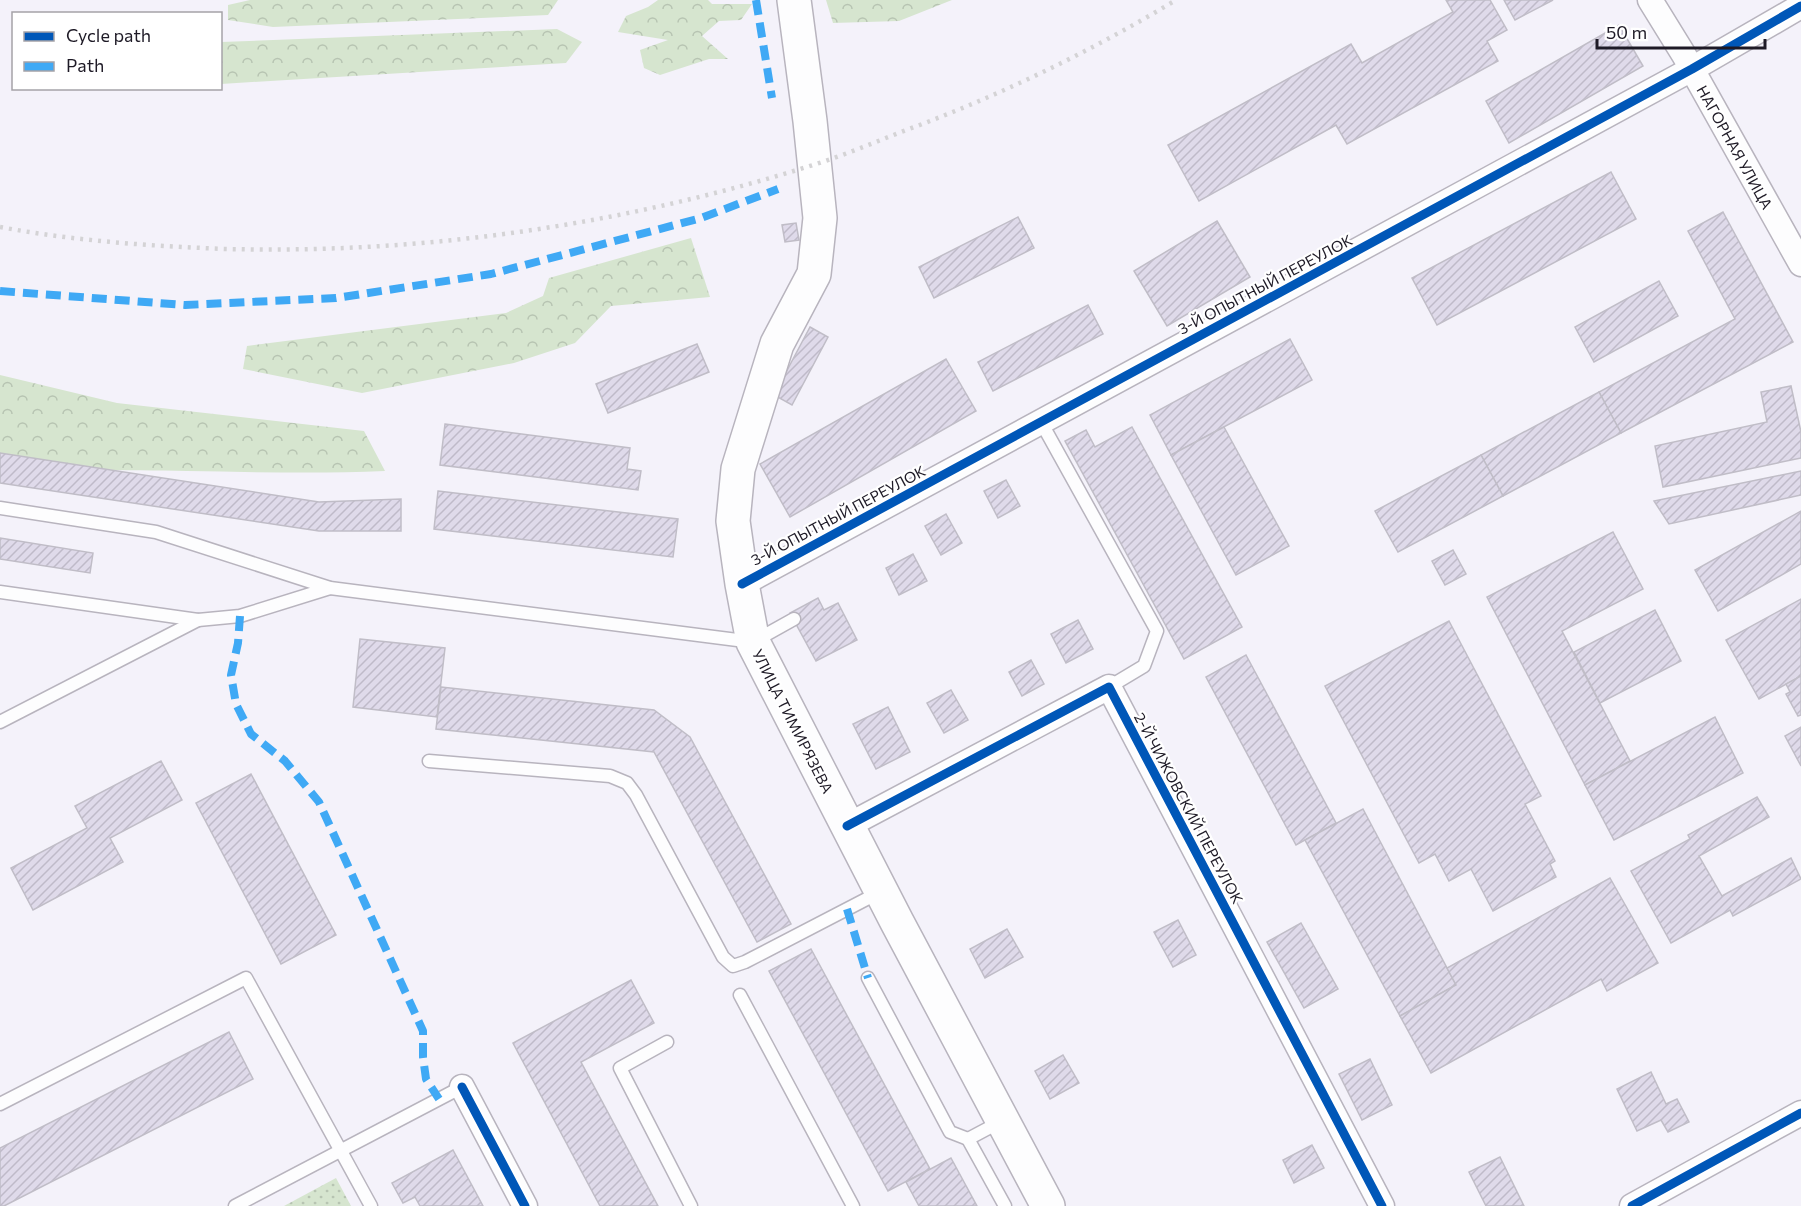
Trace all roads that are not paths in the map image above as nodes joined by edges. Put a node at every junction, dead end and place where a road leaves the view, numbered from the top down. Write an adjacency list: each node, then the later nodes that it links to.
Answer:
1 (794, 0): 8 (main road, УЛИЦА ТИМИРЯЗЕВА)
2 (1650, 0): 4 (street, НАГОРНАЯ УЛИЦА)
3 (1801, 6): 4 (street, 3-Й ОПЫТНЫЙ ПЕРЕУЛОК)
4 (1692, 69): 5 (street, НАГОРНАЯ УЛИЦА); 6 (street, 3-Й ОПЫТНЫЙ ПЕРЕУЛОК)
5 (1801, 264)
6 (1041, 422): 8 (street, 3-Й ОПЫТНЫЙ ПЕРЕУЛОК); 14 (lane)
7 (0, 508): 9 (lane)
8 (742, 584): 13 (main road, УЛИЦА ТИМИРЯЗЕВА)
9 (330, 588): 11 (lane); 13 (lane)
10 (0, 592): 11 (lane)
11 (198, 620): 15 (lane)
12 (794, 620): 13 (lane)
13 (753, 642): 17 (main road, УЛИЦА ТИМИРЯЗЕВА)
14 (1108, 687): 17 (street); 35 (street, 2-Й ЧИЖОВСКИЙ ПЕРЕУЛОК)
15 (0, 722)
16 (429, 761): 18 (lane)
17 (847, 826): 18 (main road, УЛИЦА ТИМИРЯЗЕВА)
18 (881, 892): 25 (main road, УЛИЦА ТИМИРЯЗЕВА)
19 (868, 978): 26 (lane)
20 (740, 995): 32 (lane)
21 (667, 1042): 31 (lane)
22 (462, 1087): 27 (lane); 30 (street)
23 (0, 1104): 27 (lane)
24 (1801, 1113): 36 (street)
25 (1003, 1120): 26 (lane); 34 (main road, УЛИЦА ТИМИРЯЗЕВА)
26 (968, 1139): 33 (lane)
27 (342, 1151): 28 (lane); 29 (lane)
28 (235, 1206)
29 (371, 1206)
30 (525, 1206)
31 (691, 1206)
32 (853, 1206)
33 (1005, 1206)
34 (1048, 1206)
35 (1382, 1206)
36 (1632, 1206)

